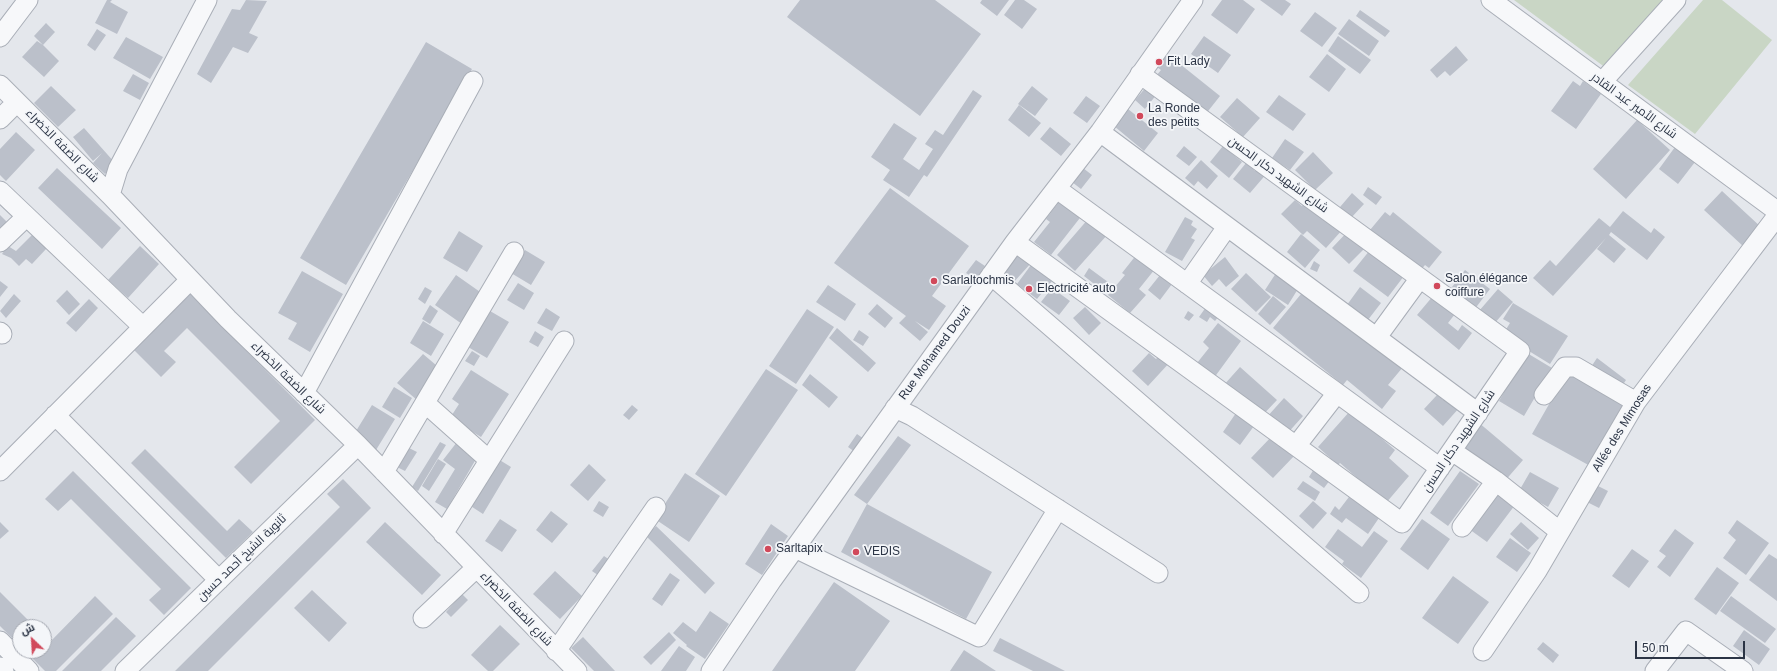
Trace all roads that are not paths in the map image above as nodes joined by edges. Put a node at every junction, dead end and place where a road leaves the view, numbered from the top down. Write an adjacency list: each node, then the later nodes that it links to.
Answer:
1 (28, 0): 6 (street)
2 (207, 0): 16 (street)
3 (1193, 0): 7 (street, Rue Mohamed Douzi)
4 (1676, 0): 9 (street)
5 (1493, 1): 9 (street, شارع الأمير عبد القادر)
6 (0, 38)
7 (1140, 74): 13 (street, Rue Mohamed Douzi); 25 (street, شارع الشهيد دكار الحسن)
8 (473, 82): 31 (street)
9 (1602, 82): 17 (street, شارع الأمير عبد القادر)
10 (0, 85): 11 (street, شارع الضفة الخضراء)
11 (17, 102): 12 (street); 16 (street, شارع الضفة الخضراء)
12 (0, 119)
13 (1100, 132): 14 (street, Rue Mohamed Douzi); 20 (street)
14 (1057, 189): 22 (street, Rue Mohamed Douzi); 27 (street)
15 (0, 191): 18 (street)
16 (110, 194): 26 (street, شارع الضفة الخضراء)
17 (1777, 211)
18 (26, 216): 21 (street); 28 (street)
19 (1777, 216): 34 (street, Allée des Mimosas)
20 (1227, 226): 27 (street); 29 (street)
21 (0, 242)
22 (1015, 242): 24 (street, Rue Mohamed Douzi); 40 (street, شارع الشهيد دكار الحسن)
23 (514, 252): 35 (street)
24 (991, 275): 36 (street, Rue Mohamed Douzi); 56 (street)
25 (1420, 278): 29 (street); 37 (street, شارع الشهيد دكار الحسن)
26 (190, 280): 28 (street); 31 (street, شارع الضفة الخضراء)
27 (1187, 284): 32 (street)
28 (143, 327): 38 (street)
29 (1377, 338): 37 (street)
30 (564, 342): 42 (street)
31 (304, 392): 39 (street, شارع الضفة الخضراء)
32 (1337, 394): 40 (street); 43 (street)
33 (1544, 395): 34 (street)
34 (1636, 402): 50 (street, Allée des Mimosas)
35 (425, 403): 42 (street); 45 (street)
36 (896, 408): 48 (street); 52 (street, Rue Mohamed Douzi)
37 (1478, 413): 41 (street, شارع الشهيد دكار الحسن)
38 (55, 416): 44 (street); 55 (street)
39 (358, 445): 45 (street, شارع الضفة الخضراء); 55 (street, ثانوية الشيخ أحمد حسين)
40 (1296, 446): 43 (street, شارع الشهيد دكار الحسن)
41 (1452, 451): 43 (street, شارع الشهيد دكار الحسن); 46 (street)
42 (489, 460): 51 (street)
43 (1440, 468)
44 (0, 471)
45 (384, 472): 51 (street, شارع الضفة الخضراء)
46 (1496, 481): 49 (street); 50 (street)
47 (656, 507): 59 (street)
48 (1058, 509): 52 (street); 54 (street)
49 (1462, 527)
50 (1559, 531): 60 (street, Allée des Mimosas)
51 (444, 534): 53 (street, شارع الضفة الخضراء)
52 (795, 548): 66 (street, Rue Mohamed Douzi)
53 (476, 568): 57 (street); 59 (street, شارع الضفة الخضراء)
54 (1158, 573)
55 (219, 580): 64 (street, ثانوية الشيخ أحمد حسين)
56 (1359, 593)
57 (423, 618)
58 (0, 641): 63 (street)
59 (556, 651): 65 (street, شارع الضفة الخضراء)
60 (1483, 651)
61 (0, 667): 62 (street)
62 (4, 671)
63 (29, 671)
64 (125, 671)
65 (577, 671)
66 (711, 671)
67 (1655, 671): 68 (street)
68 (1743, 671)

